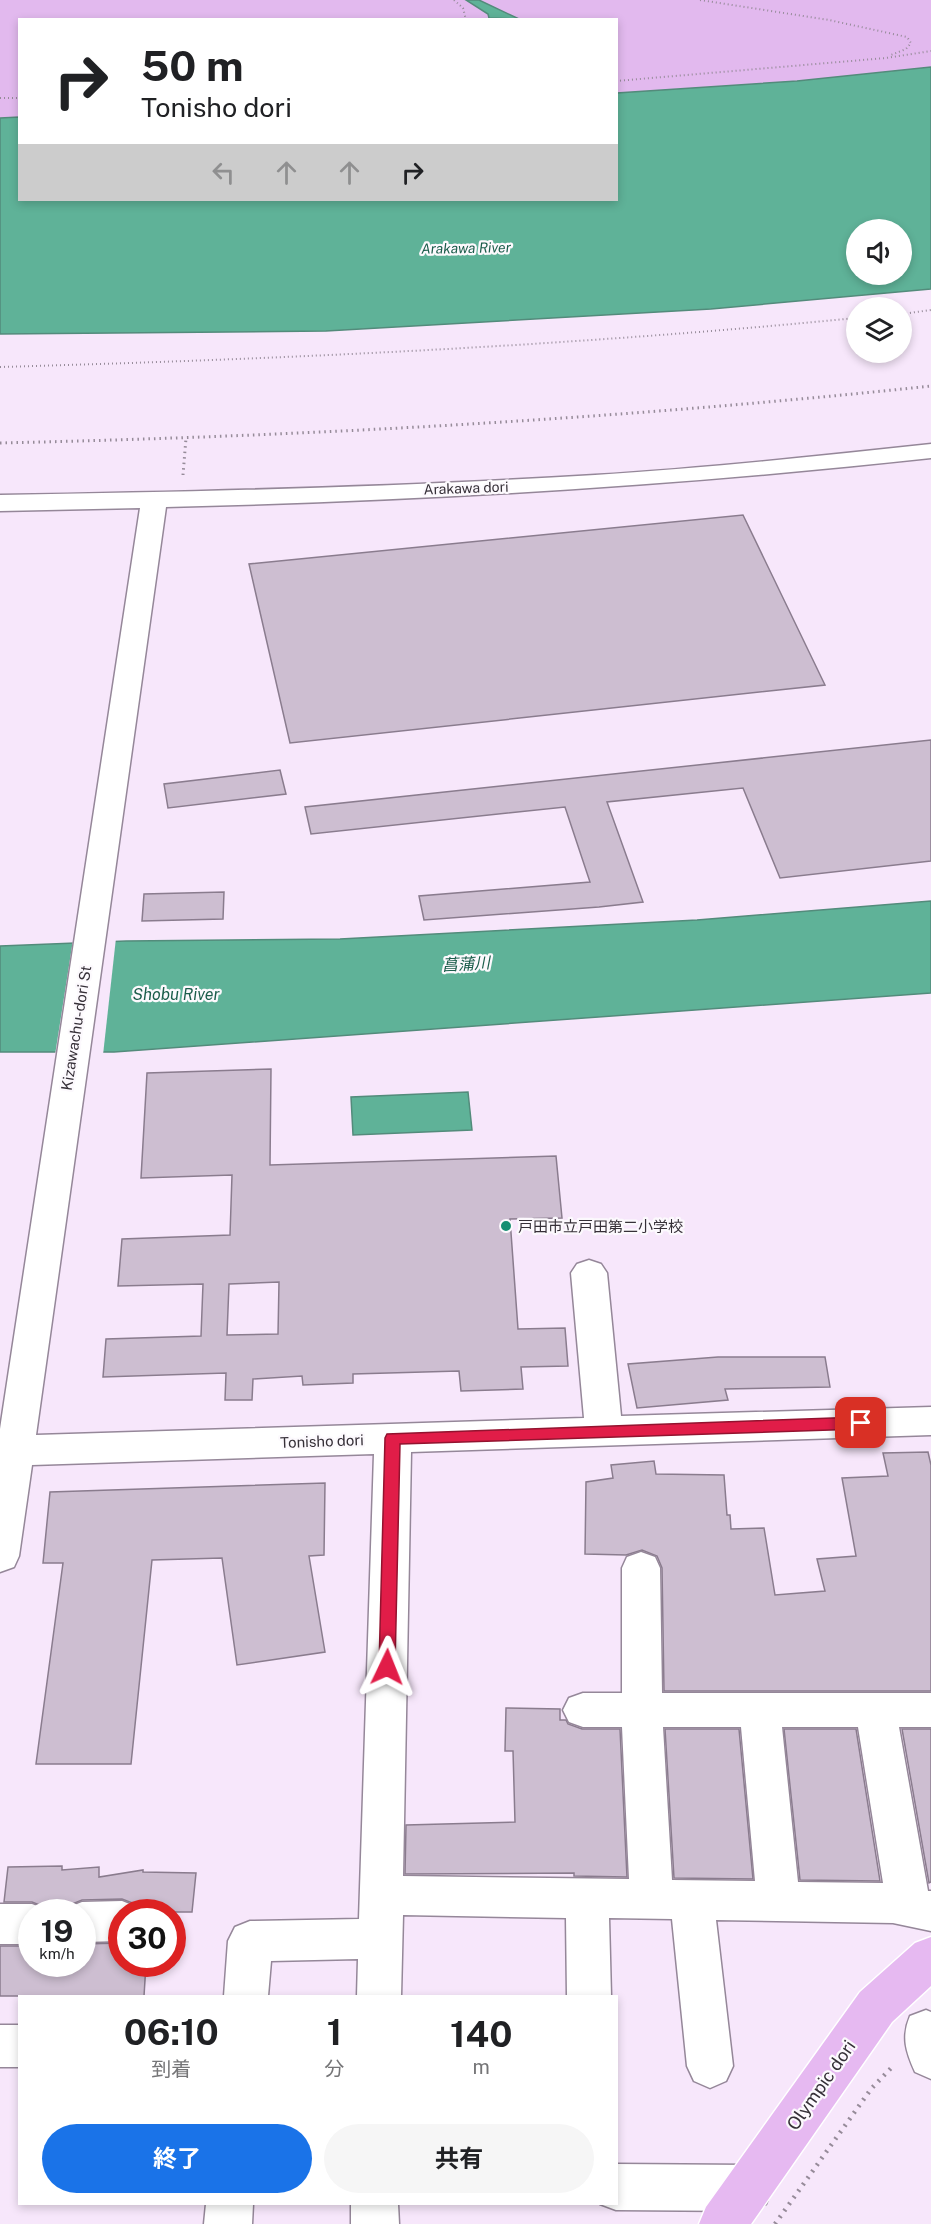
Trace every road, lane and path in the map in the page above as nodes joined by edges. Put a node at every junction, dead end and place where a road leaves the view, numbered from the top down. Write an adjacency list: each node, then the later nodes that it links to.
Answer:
1 (454, 0): 3 (path)
2 (700, 0): 5 (path)
3 (466, 18)
4 (931, 51): 5 (path)
5 (886, 58): 6 (path)
6 (618, 81)
7 (0, 98): 8 (path)
8 (18, 98)
9 (931, 310): 10 (path)
10 (912, 313)
11 (846, 319): 12 (path)
12 (0, 367)
13 (931, 386): 14 (path)
14 (186, 438): 15 (path); 17 (path)
15 (0, 443)
16 (931, 451): 17 (street, Arakawa dori)
17 (182, 499): 18 (street, Arakawa dori)
18 (154, 501): 19 (street, Arakawa dori); 24 (street, Kizawachu-dori St)
19 (0, 503)
20 (589, 1273): 22 (street)
21 (931, 1421): 22 (street, Tonisho dori)
22 (604, 1432): 23 (street, Tonisho dori)
23 (393, 1438): 24 (street, Tonisho dori); 32 (street)
24 (8, 1451): 25 (street, Kizawachu-dori St)
25 (0, 1556)
26 (641, 1568): 28 (street)
27 (583, 1710): 28 (street)
28 (642, 1710): 29 (street); 34 (street)
29 (760, 1710): 30 (street); 35 (street)
30 (876, 1710): 31 (street); 36 (street)
31 (931, 1710)
32 (381, 1895): 33 (street); 39 (street)
33 (587, 1898): 34 (street); 43 (street)
34 (672, 1900): 35 (street); 47 (street)
35 (779, 1902): 36 (street)
36 (920, 1909)
37 (18, 1923): 38 (street)
38 (0, 1924)
39 (381, 1939): 41 (street); 42 (street)
40 (931, 1957): 51 (main road, Olympic dori)
41 (246, 1995)
42 (379, 1995)
43 (589, 1995)
44 (928, 2044): 54 (path)
45 (0, 2046): 46 (street)
46 (18, 2046)
47 (710, 2066)
48 (618, 2187): 51 (street)
49 (230, 2205): 52 (street)
50 (375, 2205): 53 (street)
51 (736, 2206)
52 (228, 2224)
53 (375, 2224)
54 (776, 2224)

